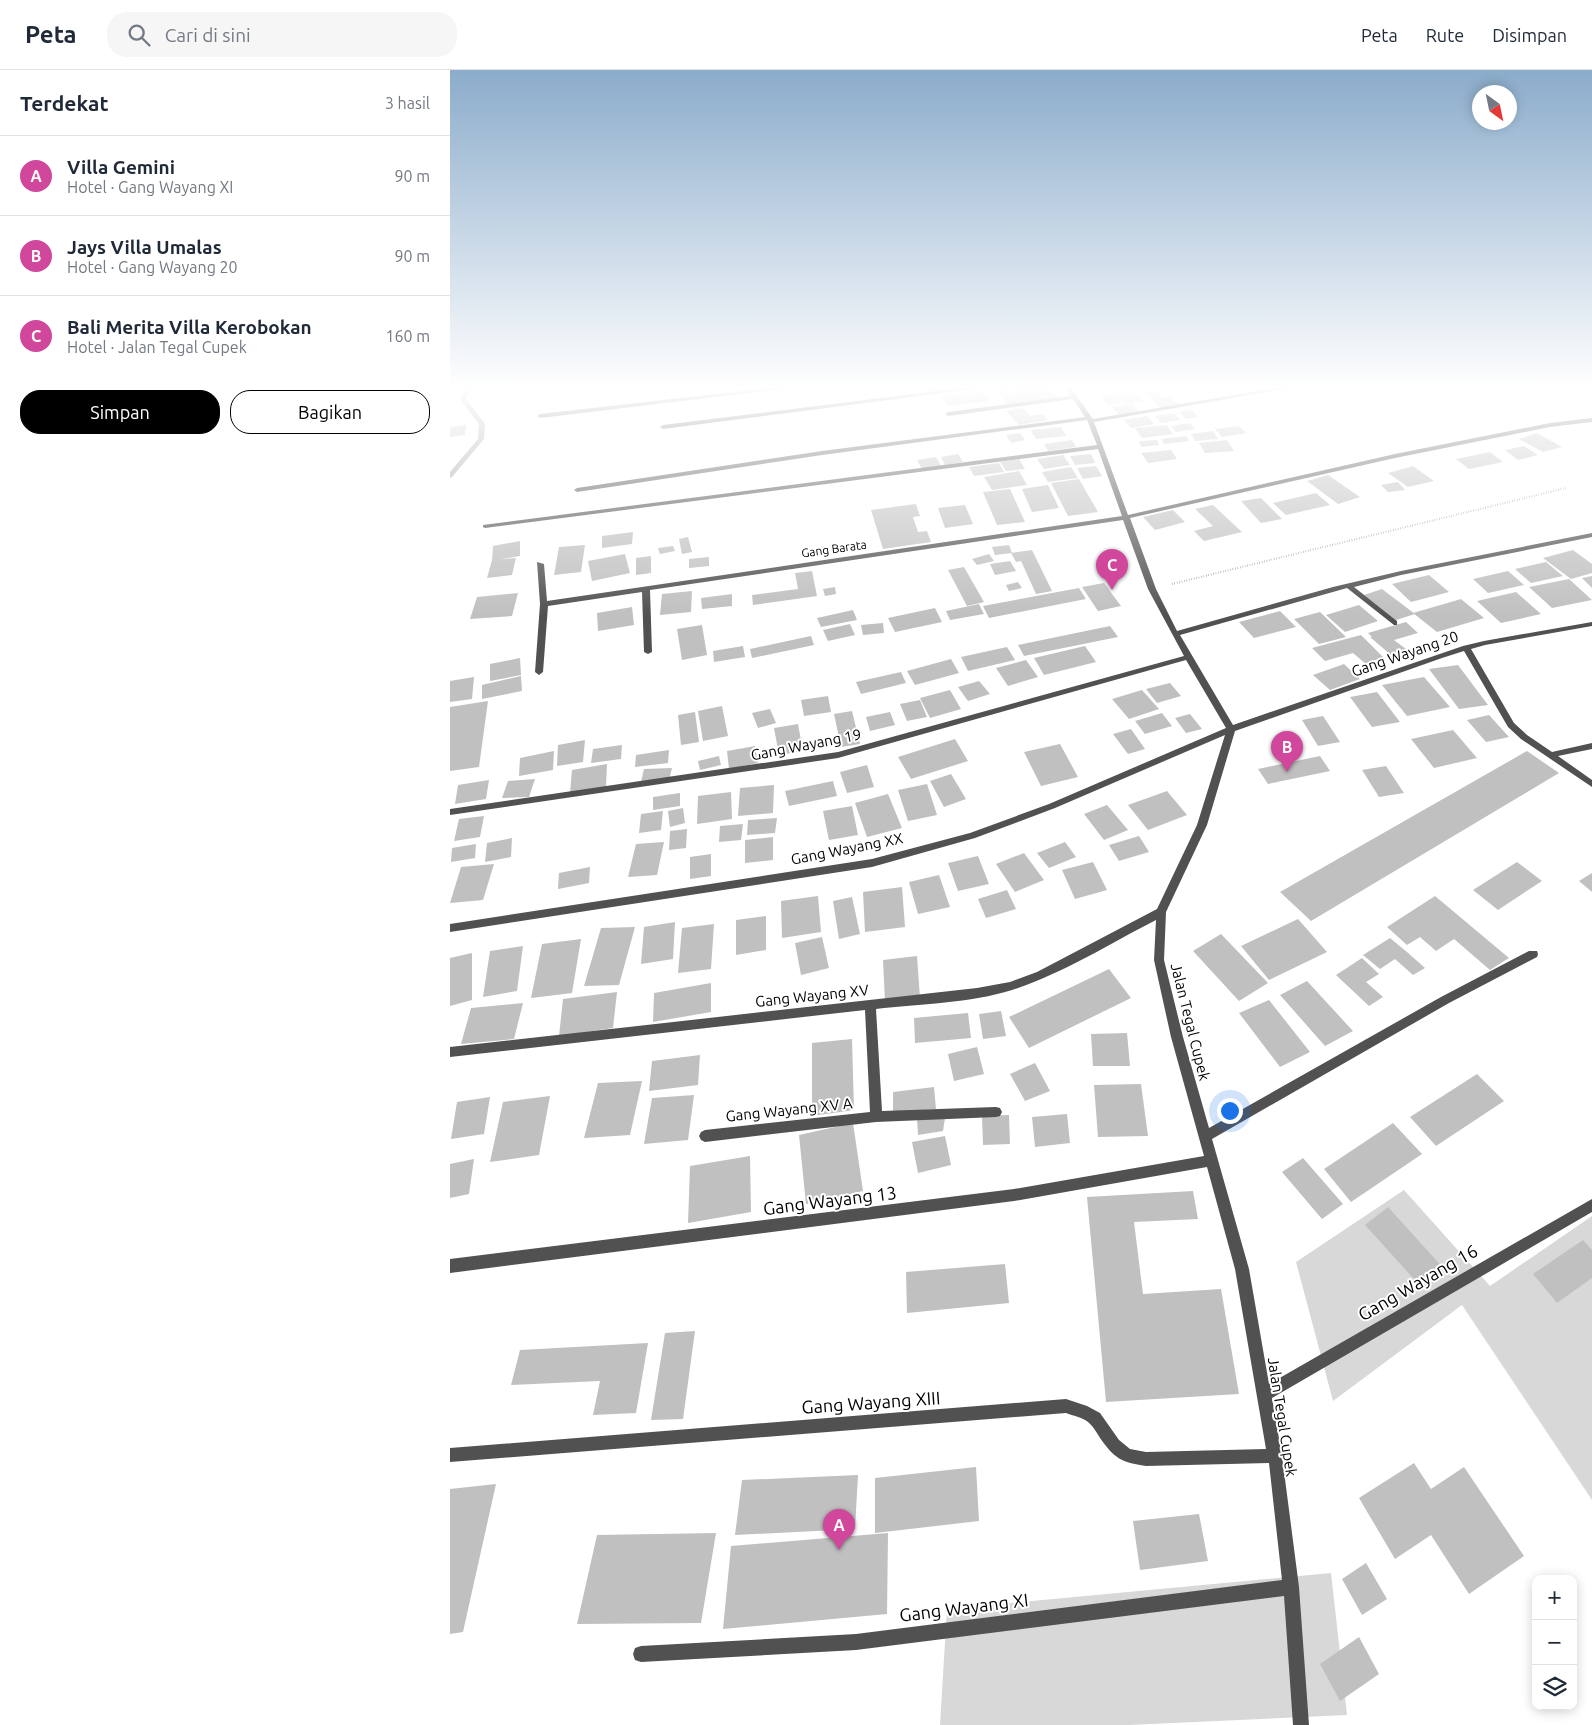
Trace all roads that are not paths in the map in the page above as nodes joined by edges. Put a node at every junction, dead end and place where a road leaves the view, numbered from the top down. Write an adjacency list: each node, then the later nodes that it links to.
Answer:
1 (767, 461): 5 (street)
2 (989, 461): 7 (street)
3 (1105, 461): 6 (street)
4 (1372, 461): 6 (street, Gang Barata)
5 (577, 490)
6 (1127, 517): 11 (street, Gang Barata); 15 (street)
7 (485, 526)
8 (1592, 535): 10 (street)
9 (540, 564): 12 (street)
10 (1349, 586): 13 (street); 15 (street)
11 (646, 589): 12 (street, Gang Barata); 17 (street)
12 (544, 604): 19 (street)
13 (1394, 623)
14 (1592, 624): 16 (street, Gang Wayang 20)
15 (1175, 634): 18 (street)
16 (1466, 648): 20 (street, Gang Wayang 20); 22 (street)
17 (648, 652)
18 (1188, 657): 20 (street); 24 (street, Gang Wayang 19)
19 (539, 672)
20 (1231, 729): 25 (street, Jalan Tegal Cupek); 26 (street, Gang Wayang XX)
21 (1592, 746): 22 (street)
22 (1551, 755): 23 (street)
23 (1592, 784)
24 (450, 812)
25 (1161, 912): 28 (street, Gang Wayang XV); 33 (street, Jalan Tegal Cupek)
26 (450, 928)
27 (1532, 954): 33 (street)
28 (870, 1005): 29 (street, Gang Wayang XV); 31 (street)
29 (450, 1052)
30 (996, 1112): 31 (street, Gang Wayang XV A)
31 (876, 1117): 32 (street, Gang Wayang XV A)
32 (705, 1136)
33 (1206, 1136): 34 (street, Jalan Tegal Cupek)
34 (1212, 1160): 36 (street, Gang Wayang 13); 37 (street, Jalan Tegal Cupek)
35 (1592, 1205): 37 (street, Gang Wayang 16)
36 (450, 1266)
37 (1264, 1395): 39 (street, Jalan Tegal Cupek)
38 (450, 1455): 39 (street, Gang Wayang XIII)
39 (1275, 1456): 40 (street, Jalan Tegal Cupek)
40 (1291, 1587): 41 (street, Gang Wayang XI); 42 (street, Jalan Tegal Cupek)
41 (641, 1654)
42 (1301, 1725)

